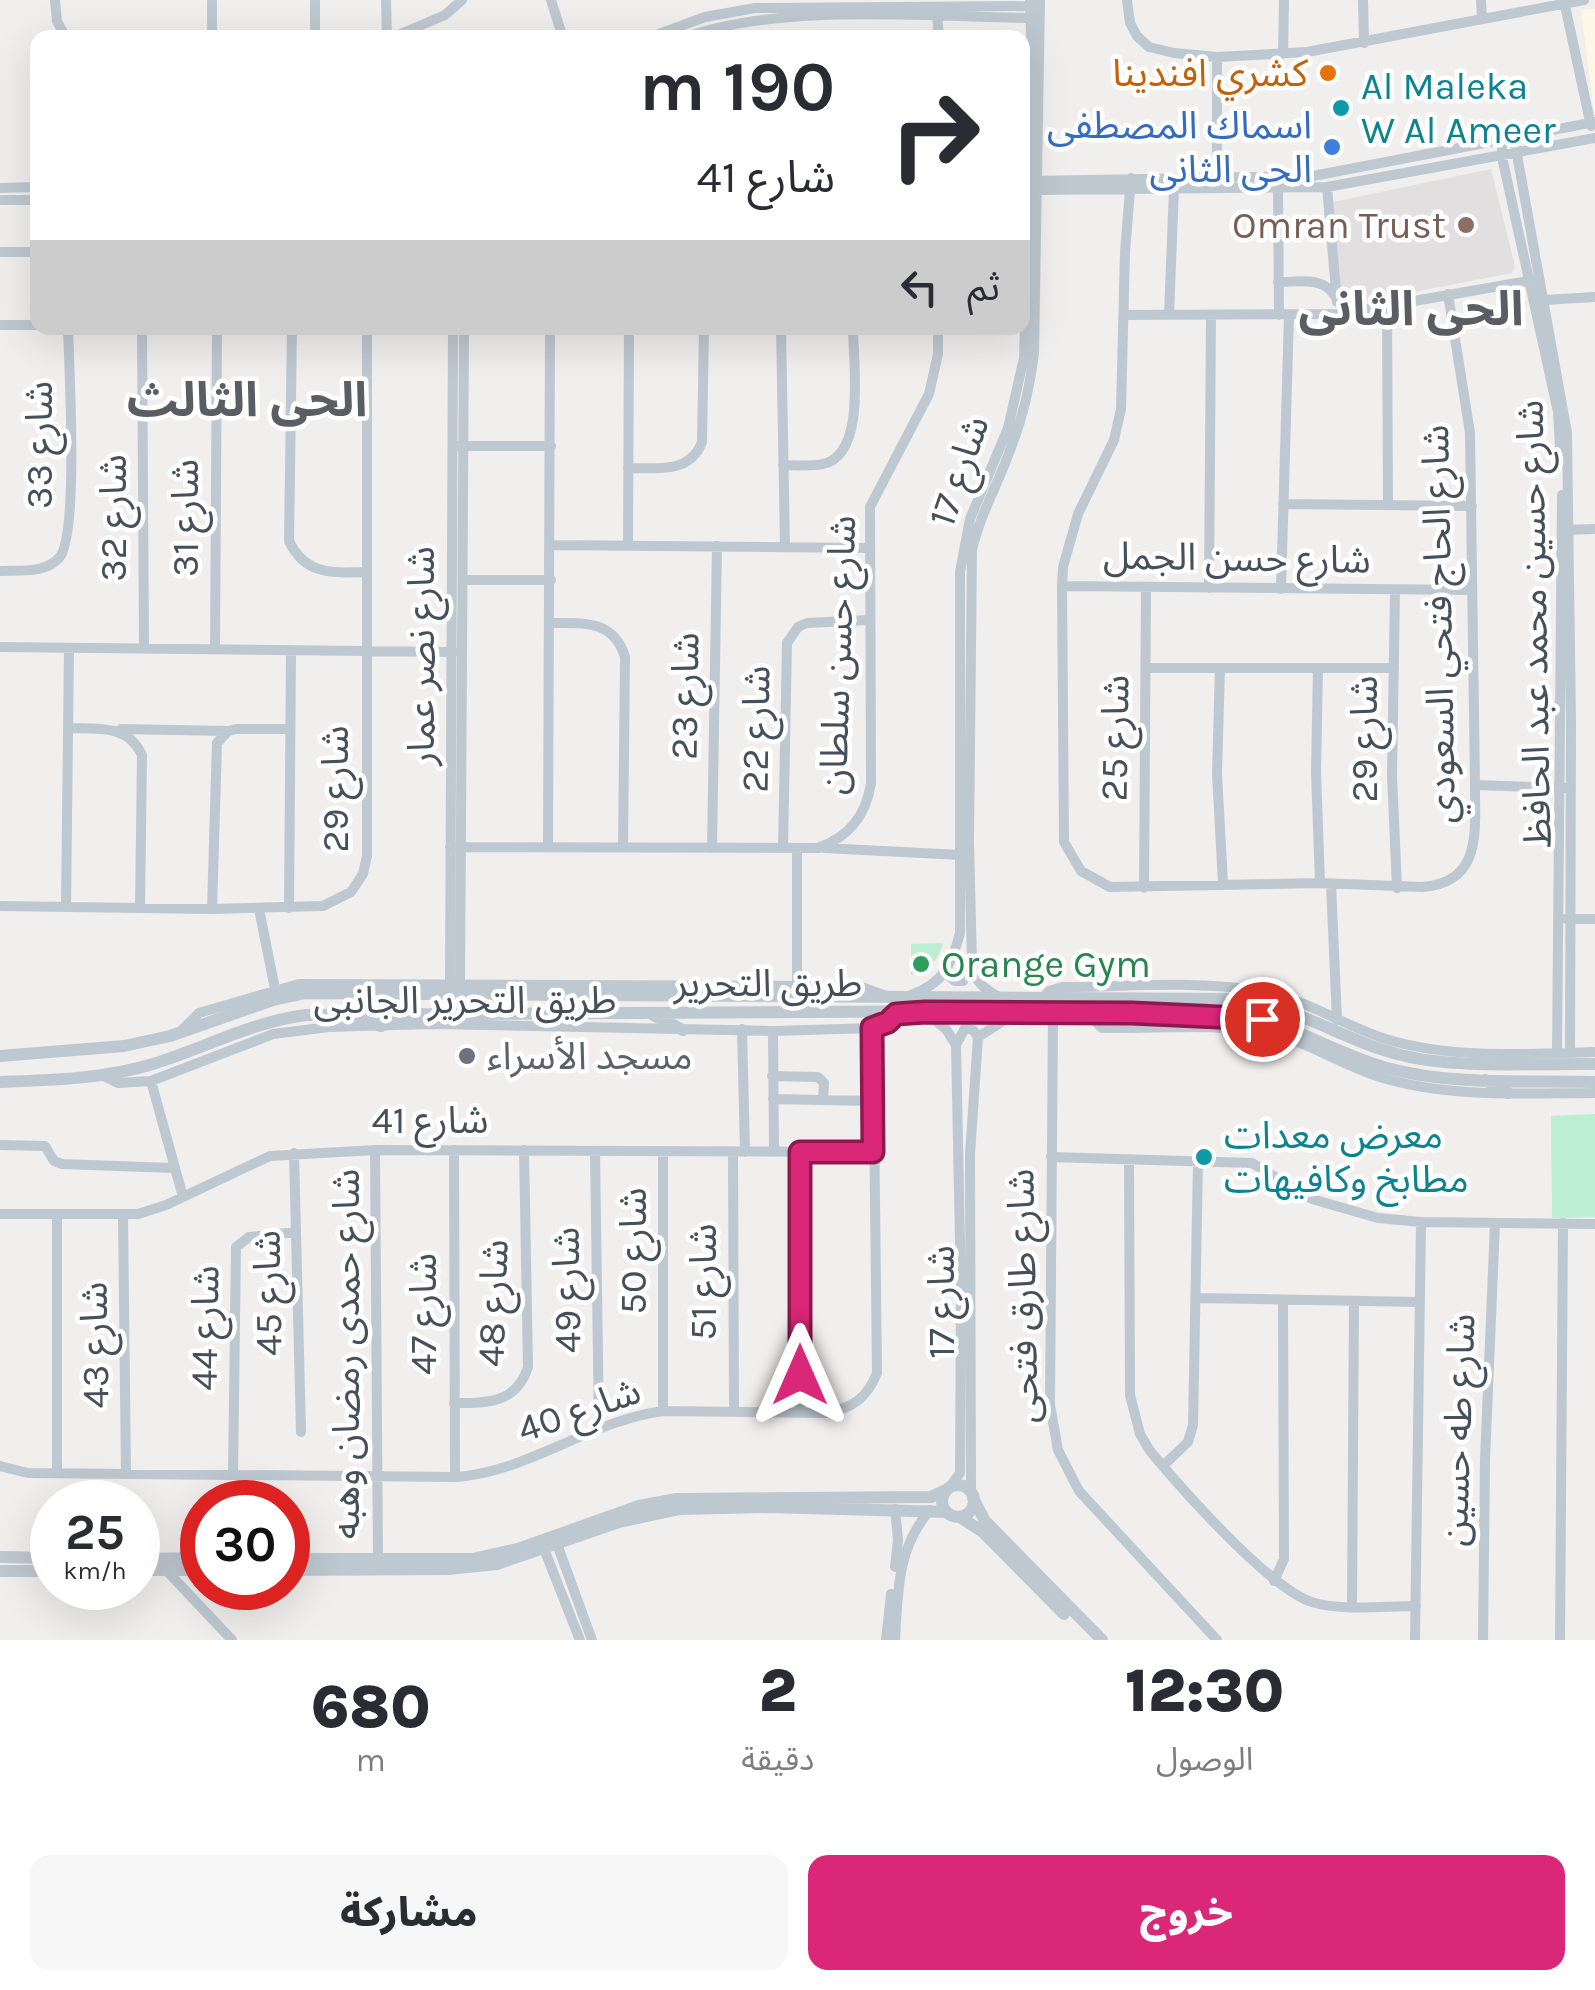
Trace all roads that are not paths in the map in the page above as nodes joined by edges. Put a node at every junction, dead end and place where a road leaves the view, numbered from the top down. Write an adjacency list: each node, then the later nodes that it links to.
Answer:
1 (54, 0): 17 (street)
2 (212, 0): 18 (street)
3 (315, 0): 19 (street)
4 (386, 0): 20 (street)
5 (462, 0): 21 (street)
6 (552, 0): 22 (street)
7 (1128, 0): 28 (street)
8 (1284, 0): 27 (street)
9 (1363, 0): 26 (street)
10 (1481, 0): 16 (street)
11 (1584, 0): 12 (street)
12 (1564, 2): 16 (street); 29 (street)
13 (852, 3): 15 (street); 23 (street)
14 (1035, 8): 15 (street); 36 (street, شارع 17)
15 (937, 12): 24 (street); 25 (street)
16 (1482, 19): 26 (street)
17 (62, 30)
18 (212, 30)
19 (315, 30)
20 (388, 30)
21 (408, 30)
22 (561, 30)
23 (670, 30)
24 (709, 30)
25 (938, 30)
26 (1364, 43): 27 (street)
27 (1283, 54): 28 (street)
28 (1217, 57): 35 (street)
29 (1593, 122): 30 (street); 31 (street)
30 (1595, 138): 32 (street)
31 (1508, 140): 32 (street, شارع حسين محمد عبد الحافظ); 33 (street, شارع حسين محمد عبد الحافظ); 35 (street)
32 (1518, 153): 33 (street); 47 (street, شارع حسين محمد عبد الحافظ)
33 (1502, 158): 37 (street); 47 (street, شارع حسين محمد عبد الحافظ)
34 (1131, 183): 35 (street); 36 (street); 40 (street); 54 (street, شارع الحاج فتحي السعودي)
35 (1217, 183): 40 (street); 41 (street)
36 (1034, 185): 46 (street, شارع 17); 138 (street, شارع 17)
37 (1328, 187): 41 (street); 53 (street)
38 (0, 188): 39 (street)
39 (30, 188)
40 (1174, 188): 55 (street)
41 (1278, 188): 48 (street)
42 (0, 200): 43 (street)
43 (30, 200)
44 (0, 252): 45 (street)
45 (30, 252)
46 (1030, 254)
47 (1534, 280): 49 (street); 51 (street, شارع حسين محمد عبد الحافظ); 81 (street, شارع حسين محمد عبد الحافظ)
48 (1278, 282): 53 (street); 57 (street)
49 (1448, 294): 52 (street); 80 (street, شارع الحاج فتحي السعودي)
50 (1595, 296): 51 (street)
51 (1544, 300): 81 (street, شارع حسين محمد عبد الحافظ)
52 (1387, 306): 53 (street); 79 (street)
53 (1338, 308): 57 (street)
54 (1126, 315): 55 (street); 92 (street, شارع الحاج فتحي السعودي)
55 (1169, 315): 56 (street)
56 (1211, 315): 57 (street); 94 (street)
57 (1284, 315): 78 (street)
58 (0, 325): 59 (street)
59 (30, 325)
60 (68, 335): 88 (street, شارع 33)
61 (142, 335): 102 (street, شارع 32)
62 (217, 335): 103 (street, شارع 31)
63 (292, 335): 89 (street)
64 (367, 335): 89 (street, شارع 29)
65 (453, 335): 74 (street, شارع نصر عمار)
66 (464, 335): 74 (street, شارع نصر عمار)
67 (550, 335): 75 (street)
68 (630, 335): 77 (street)
69 (704, 335): 77 (street)
70 (781, 335): 76 (street)
71 (853, 335): 76 (street)
72 (938, 335): 87 (street, شارع حسن سلطان)
73 (1025, 335): 125 (street, شارع 17)
74 (458, 446): 75 (street); 90 (street, شارع نصر عمار); 106 (street, شارع نصر عمار)
75 (551, 446): 83 (street)
76 (783, 464): 86 (street)
77 (628, 468): 84 (street)
78 (1283, 504): 79 (street); 95 (street)
79 (1388, 506): 80 (street)
80 (1472, 506): 97 (street, شارع الحاج فتحي السعودي)
81 (1566, 530): 82 (street); 117 (street, شارع حسين محمد عبد الحافظ)
82 (1595, 530)
83 (550, 545): 84 (street); 91 (street)
84 (628, 546): 85 (street)
85 (718, 546): 86 (street); 121 (street, شارع 23)
86 (785, 547): 87 (street)
87 (869, 548): 98 (street, شارع حسن سلطان)
88 (0, 571)
89 (366, 572): 105 (street, شارع 29)
90 (464, 580): 91 (street); 107 (street, شارع نصر عمار)
91 (551, 580): 99 (street)
92 (1062, 586): 93 (street, شارع حسن الجمل); 128 (street, شارع الحاج فتحي السعودي)
93 (1146, 588): 94 (street, شارع حسن الجمل); 108 (street, شارع 25)
94 (1209, 588): 95 (street, شارع حسن الجمل)
95 (1281, 589): 96 (street, شارع حسن الجمل)
96 (1395, 590): 97 (street, شارع حسن الجمل); 111 (street, شارع 29)
97 (1472, 590): 116 (street, شارع الحاج فتحي السعودي)
98 (869, 620): 122 (street, شارع 22); 124 (street, شارع حسن سلطان)
99 (551, 623): 119 (street); 120 (street)
100 (0, 648): 101 (street)
101 (69, 648): 102 (street); 112 (street)
102 (144, 649): 103 (street)
103 (214, 650): 104 (street)
104 (291, 650): 105 (street); 114 (street)
105 (366, 651): 106 (street); 134 (street, شارع 29)
106 (451, 652): 107 (street); 118 (street, شارع نصر عمار)
107 (464, 652): 118 (street, شارع نصر عمار)
108 (1146, 668): 109 (street); 128 (street, شارع 25)
109 (1220, 668): 110 (street); 126 (street)
110 (1318, 668): 111 (street); 127 (street)
111 (1394, 668): 129 (street, شارع 29)
112 (68, 728): 113 (street); 131 (street)
113 (110, 729): 115 (street); 132 (street)
114 (289, 730): 115 (street); 134 (street)
115 (228, 731): 135 (street)
116 (1475, 785): 117 (street); 129 (street, شارع الحاج فتحي السعودي)
117 (1566, 788): 136 (street, شارع حسين محمد عبد الحافظ)
118 (456, 847): 119 (street, شارع حسن سلطان); 141 (street, شارع نصر عمار)
119 (548, 848): 120 (street, شارع حسن سلطان)
120 (623, 848): 121 (street, شارع حسن سلطان)
121 (712, 848): 122 (street, شارع حسن سلطان)
122 (784, 848): 123 (street, شارع حسن سلطان)
123 (797, 848): 124 (street, شارع حسن سلطان); 145 (street)
124 (818, 848): 125 (street)
125 (961, 855): 139 (street, شارع 17)
126 (1223, 883): 127 (street, شارع الحاج فتحي السعودي); 128 (street, شارع الحاج فتحي السعودي)
127 (1325, 884): 129 (street, شارع الحاج فتحي السعودي); 168 (street)
128 (1144, 888)
129 (1398, 888)
130 (0, 906): 131 (street, شارع 29)
131 (66, 907): 132 (street, شارع 29)
132 (140, 908): 135 (street, شارع 29)
133 (259, 908): 134 (street, شارع 29); 135 (street, شارع 29); 143 (street)
134 (289, 908)
135 (212, 909)
136 (1565, 918): 137 (street); 184 (street, شارع حسين محمد عبد الحافظ)
137 (1595, 918)
138 (972, 964): 139 (street); 152 (street)
139 (946, 974): 151 (street)
140 (506, 984): 141 (street, طريق التحرير الجانبى); 142 (street, طريق التحرير الجانبى); 148 (street)
141 (455, 985): 144 (street, طريق التحرير الجانبى)
142 (687, 987): 145 (street, طريق التحرير الجانبى); 149 (street)
143 (275, 989): 144 (street, طريق التحرير الجانبى); 176 (street, طريق التحرير الجانبى)
144 (399, 989): 146 (street, طريق التحرير); 148 (street, طريق التحرير)
145 (798, 991): 150 (street, طريق التحرير); 151 (street, طريق التحرير); 160 (street)
146 (341, 993): 147 (street, طريق التحرير); 156 (street)
147 (306, 994): 167 (street); 176 (street, طريق التحرير)
148 (524, 994): 149 (street, طريق التحرير)
149 (670, 995): 150 (street, طريق التحرير)
150 (767, 996): 159 (street)
151 (905, 997): 152 (street, طريق التحرير)
152 (1000, 998): 153 (street, طريق التحرير)
153 (1043, 998): 155 (street, طريق التحرير); 168 (street)
154 (1160, 998): 155 (street, طريق التحرير); 166 (street); 186 (street, طريق التحرير)
155 (1132, 1006): 163 (street, طريق التحرير); 166 (street, طريق التحرير)
156 (346, 1012): 157 (street, طريق التحرير); 167 (street, طريق التحرير); 170 (street)
157 (520, 1012): 158 (street, طريق التحرير); 169 (street)
158 (646, 1012): 159 (street, طريق التحرير); 174 (street)
159 (772, 1012): 160 (street, طريق التحرير)
160 (802, 1012): 165 (street, طريق التحرير)
161 (925, 1012): 164 (street, طريق التحرير); 165 (street, طريق التحرير); 179 (street)
162 (1053, 1012): 163 (street, طريق التحرير); 164 (street, طريق التحرير); 213 (street, شارع طارق فتحى)
163 (1086, 1012): 197 (street)
164 (1016, 1013): 177 (street)
165 (896, 1014): 172 (street, طريق التحرير الجانبى)
166 (1158, 1014): 192 (street, طريق التحرير)
167 (306, 1015): 171 (street, طريق التحرير)
168 (1337, 1020): 178 (street)
169 (502, 1025): 170 (street, طريق التحرير الجانبى); 174 (street, طريق التحرير الجانبى)
170 (381, 1026): 180 (street, طريق التحرير الجانبى)
171 (246, 1027): 180 (street); 190 (street, طريق التحرير)
172 (872, 1028): 175 (street, طريق التحرير الجانبى); 201 (street, شارع 40)
173 (742, 1029): 174 (street, طريق التحرير الجانبى); 175 (street, طريق التحرير الجانبى); 209 (street, شارع 51)
174 (683, 1030)
175 (773, 1031): 191 (street)
176 (180, 1033): 181 (street, طريق التحرير)
177 (978, 1037): 179 (street); 244 (street, شارع 17)
178 (1382, 1038): 182 (street); 186 (street)
179 (956, 1045): 243 (street, شارع 17)
180 (234, 1048): 195 (street, طريق التحرير الجانبى)
181 (89, 1050): 185 (street, طريق التحرير); 190 (street)
182 (1518, 1052): 184 (street); 188 (street)
183 (1595, 1052): 184 (street)
184 (1564, 1053)
185 (48, 1054): 187 (street, طريق التحرير); 193 (street)
186 (1399, 1055): 188 (street, طريق التحرير)
187 (0, 1056)
188 (1506, 1062): 189 (street, طريق التحرير)
189 (1595, 1064)
190 (100, 1075): 193 (street, طريق التحرير); 195 (street, طريق التحرير الجانبى)
191 (772, 1076): 199 (street); 200 (street)
192 (1483, 1078): 196 (street, طريق التحرير); 197 (street)
193 (47, 1080): 194 (street, طريق التحرير)
194 (0, 1082)
195 (151, 1082): 216 (street)
196 (1595, 1082)
197 (1508, 1092): 198 (street)
198 (1595, 1093)
199 (773, 1099): 200 (street); 210 (street)
200 (823, 1100): 201 (street)
201 (872, 1101): 212 (street, شارع 40)
202 (0, 1146): 216 (street)
203 (375, 1150): 204 (street, شارع 41); 208 (street, شارع 41); 241 (street, شارع حمدى رمضان وهبه)
204 (454, 1150): 205 (street, شارع 41); 230 (street, شارع 47)
205 (524, 1150): 206 (street, شارع 41); 230 (street, شارع 48)
206 (595, 1151): 207 (street, شارع 41); 234 (street, شارع 49)
207 (662, 1151): 209 (street, شارع 41); 231 (street, شارع 50)
208 (294, 1152): 217 (street, شارع 41); 225 (street, شارع 45)
209 (739, 1152): 210 (street, شارع 41); 232 (street, شارع 51)
210 (774, 1152): 211 (street, شارع 41)
211 (800, 1152): 212 (street, شارع 41); 233 (street)
212 (873, 1152): 233 (street, شارع 40)
213 (1051, 1157): 214 (street); 272 (street, شارع طارق فتحى)
214 (1129, 1160): 215 (street); 237 (street)
215 (1198, 1161): 221 (street); 226 (street)
216 (172, 1168): 217 (street)
217 (183, 1197): 220 (street, شارع 41)
218 (0, 1214): 219 (street, شارع 41)
219 (57, 1215): 220 (street, شارع 41); 238 (street)
220 (124, 1216): 239 (street, شارع 43)
221 (1421, 1222): 222 (street); 229 (street)
222 (1495, 1223): 223 (street); 274 (street, شارع طه حسين)
223 (1563, 1224): 224 (street); 275 (street)
224 (1595, 1224)
225 (296, 1232): 235 (street, شارع 45); 240 (street, شارع 44)
226 (1196, 1298): 227 (street); 237 (street)
227 (1283, 1300): 228 (street); 262 (street)
228 (1354, 1301): 229 (street); 263 (street)
229 (1420, 1302): 264 (street)
230 (454, 1403): 242 (street, شارع 47)
231 (663, 1411): 232 (street, شارع 40); 234 (street, شارع 40)
232 (734, 1412): 233 (street, شارع 40)
233 (800, 1412)
234 (599, 1428): 242 (street, شارع 40)
235 (300, 1432)
236 (0, 1466): 238 (street, شارع 40)
237 (1163, 1466): 262 (street)
238 (56, 1473): 239 (street, شارع 40)
239 (126, 1474): 240 (street, شارع 40)
240 (233, 1475): 241 (street, شارع 40)
241 (377, 1476): 242 (street, شارع 40); 254 (street, شارع حمدى رمضان وهبه)
242 (455, 1477)
243 (948, 1488): 244 (street); 246 (street); 249 (street)
244 (972, 1495): 249 (street); 265 (street)
245 (748, 1502): 246 (street); 250 (street); 254 (street)
246 (769, 1502): 247 (street)
247 (895, 1509): 248 (street); 261 (street)
248 (930, 1510): 249 (street); 261 (street)
249 (954, 1514): 265 (street)
250 (551, 1546): 258 (street); 267 (street); 268 (street)
251 (0, 1557): 252 (street)
252 (30, 1558)
253 (310, 1559): 254 (street)
254 (378, 1559)
255 (160, 1570): 256 (street)
256 (166, 1570): 257 (street); 266 (street)
257 (180, 1570)
258 (310, 1570)
259 (0, 1571): 260 (street)
260 (30, 1571)
261 (896, 1576): 269 (street); 270 (street)
262 (1274, 1581): 263 (street)
263 (1352, 1606): 264 (street)
264 (1416, 1606): 273 (street)
265 (1086, 1632): 271 (street)
266 (232, 1640)
267 (580, 1640)
268 (592, 1640)
269 (886, 1640)
270 (895, 1640)
271 (1102, 1640)
272 (1217, 1640)
273 (1416, 1640)
274 (1483, 1640)
275 (1560, 1640)

